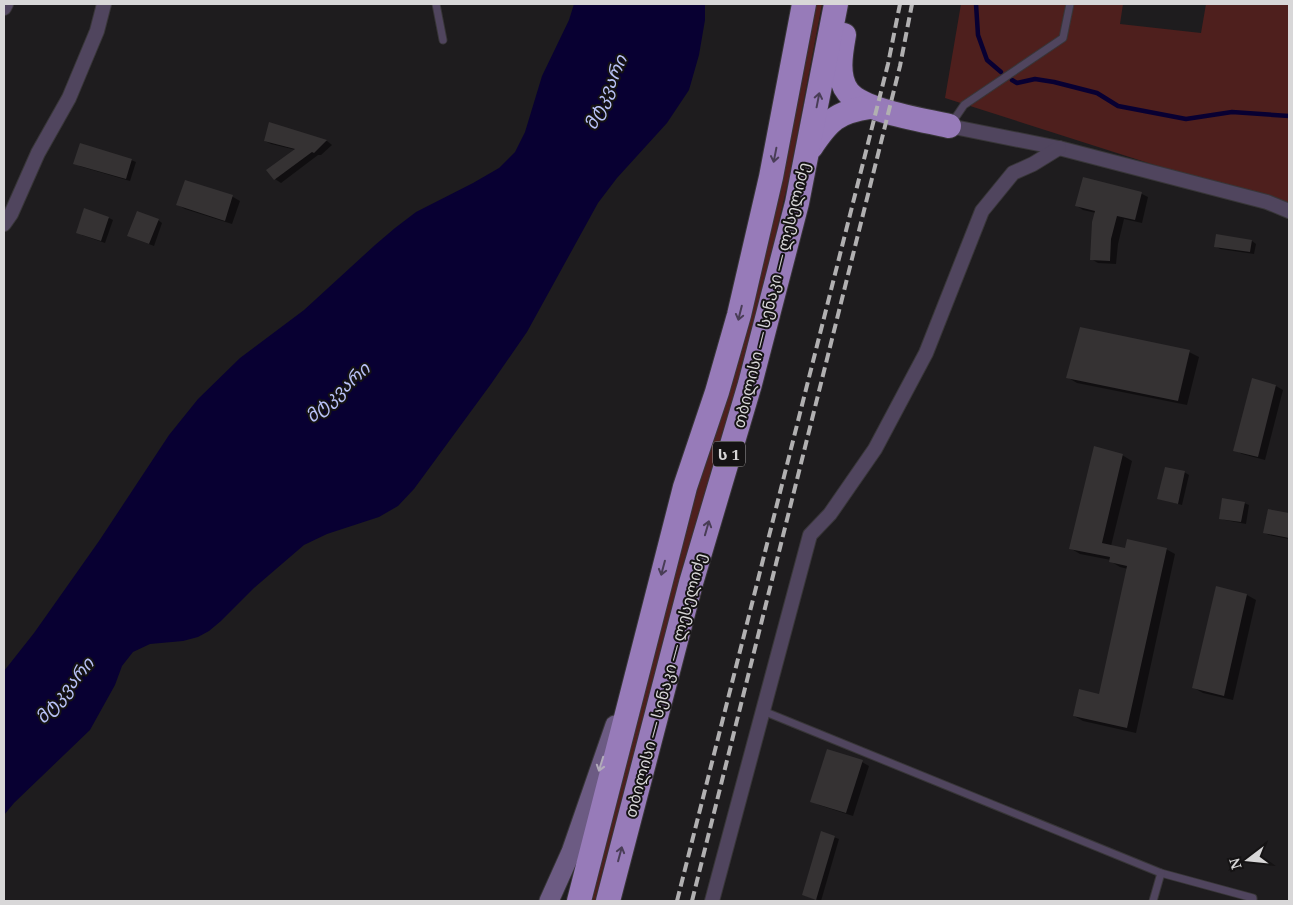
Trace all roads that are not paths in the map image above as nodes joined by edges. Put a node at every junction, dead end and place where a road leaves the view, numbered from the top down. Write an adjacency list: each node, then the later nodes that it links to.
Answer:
1 (6, 4): 8 (street)
2 (104, 4): 15 (street)
3 (436, 4): 9 (lane)
4 (804, 4): 16 (highway, თბილისი — სენაკი — ლესელიძე / ს 1, one-way to 16)
5 (836, 4): 13 (highway, თბილისი — სენაკი — ლესელიძე / ს 1, one-way to 5)
6 (849, 4): 10 (highway)
7 (1070, 4): 11 (lane)
8 (4, 8)
9 (443, 40)
10 (870, 107): 11 (highway); 13 (highway)
11 (950, 126): 12 (street)
12 (1059, 148): 14 (street); 17 (street)
13 (807, 153): 21 (highway, თბილისი — სენაკი — ლესელიძე / ს 1, one-way to 13)
14 (1289, 211)
15 (4, 224)
16 (642, 653): 19 (main road, one-way to 19); 20 (highway, თბილისი — სენაკი — ლესელიძე / ს 1)
17 (763, 711): 18 (lane); 22 (street)
18 (1161, 873): 23 (lane); 24 (lane)
19 (549, 901)
20 (579, 901)
21 (608, 901)
22 (712, 901)
23 (1153, 901)
24 (1253, 901)

